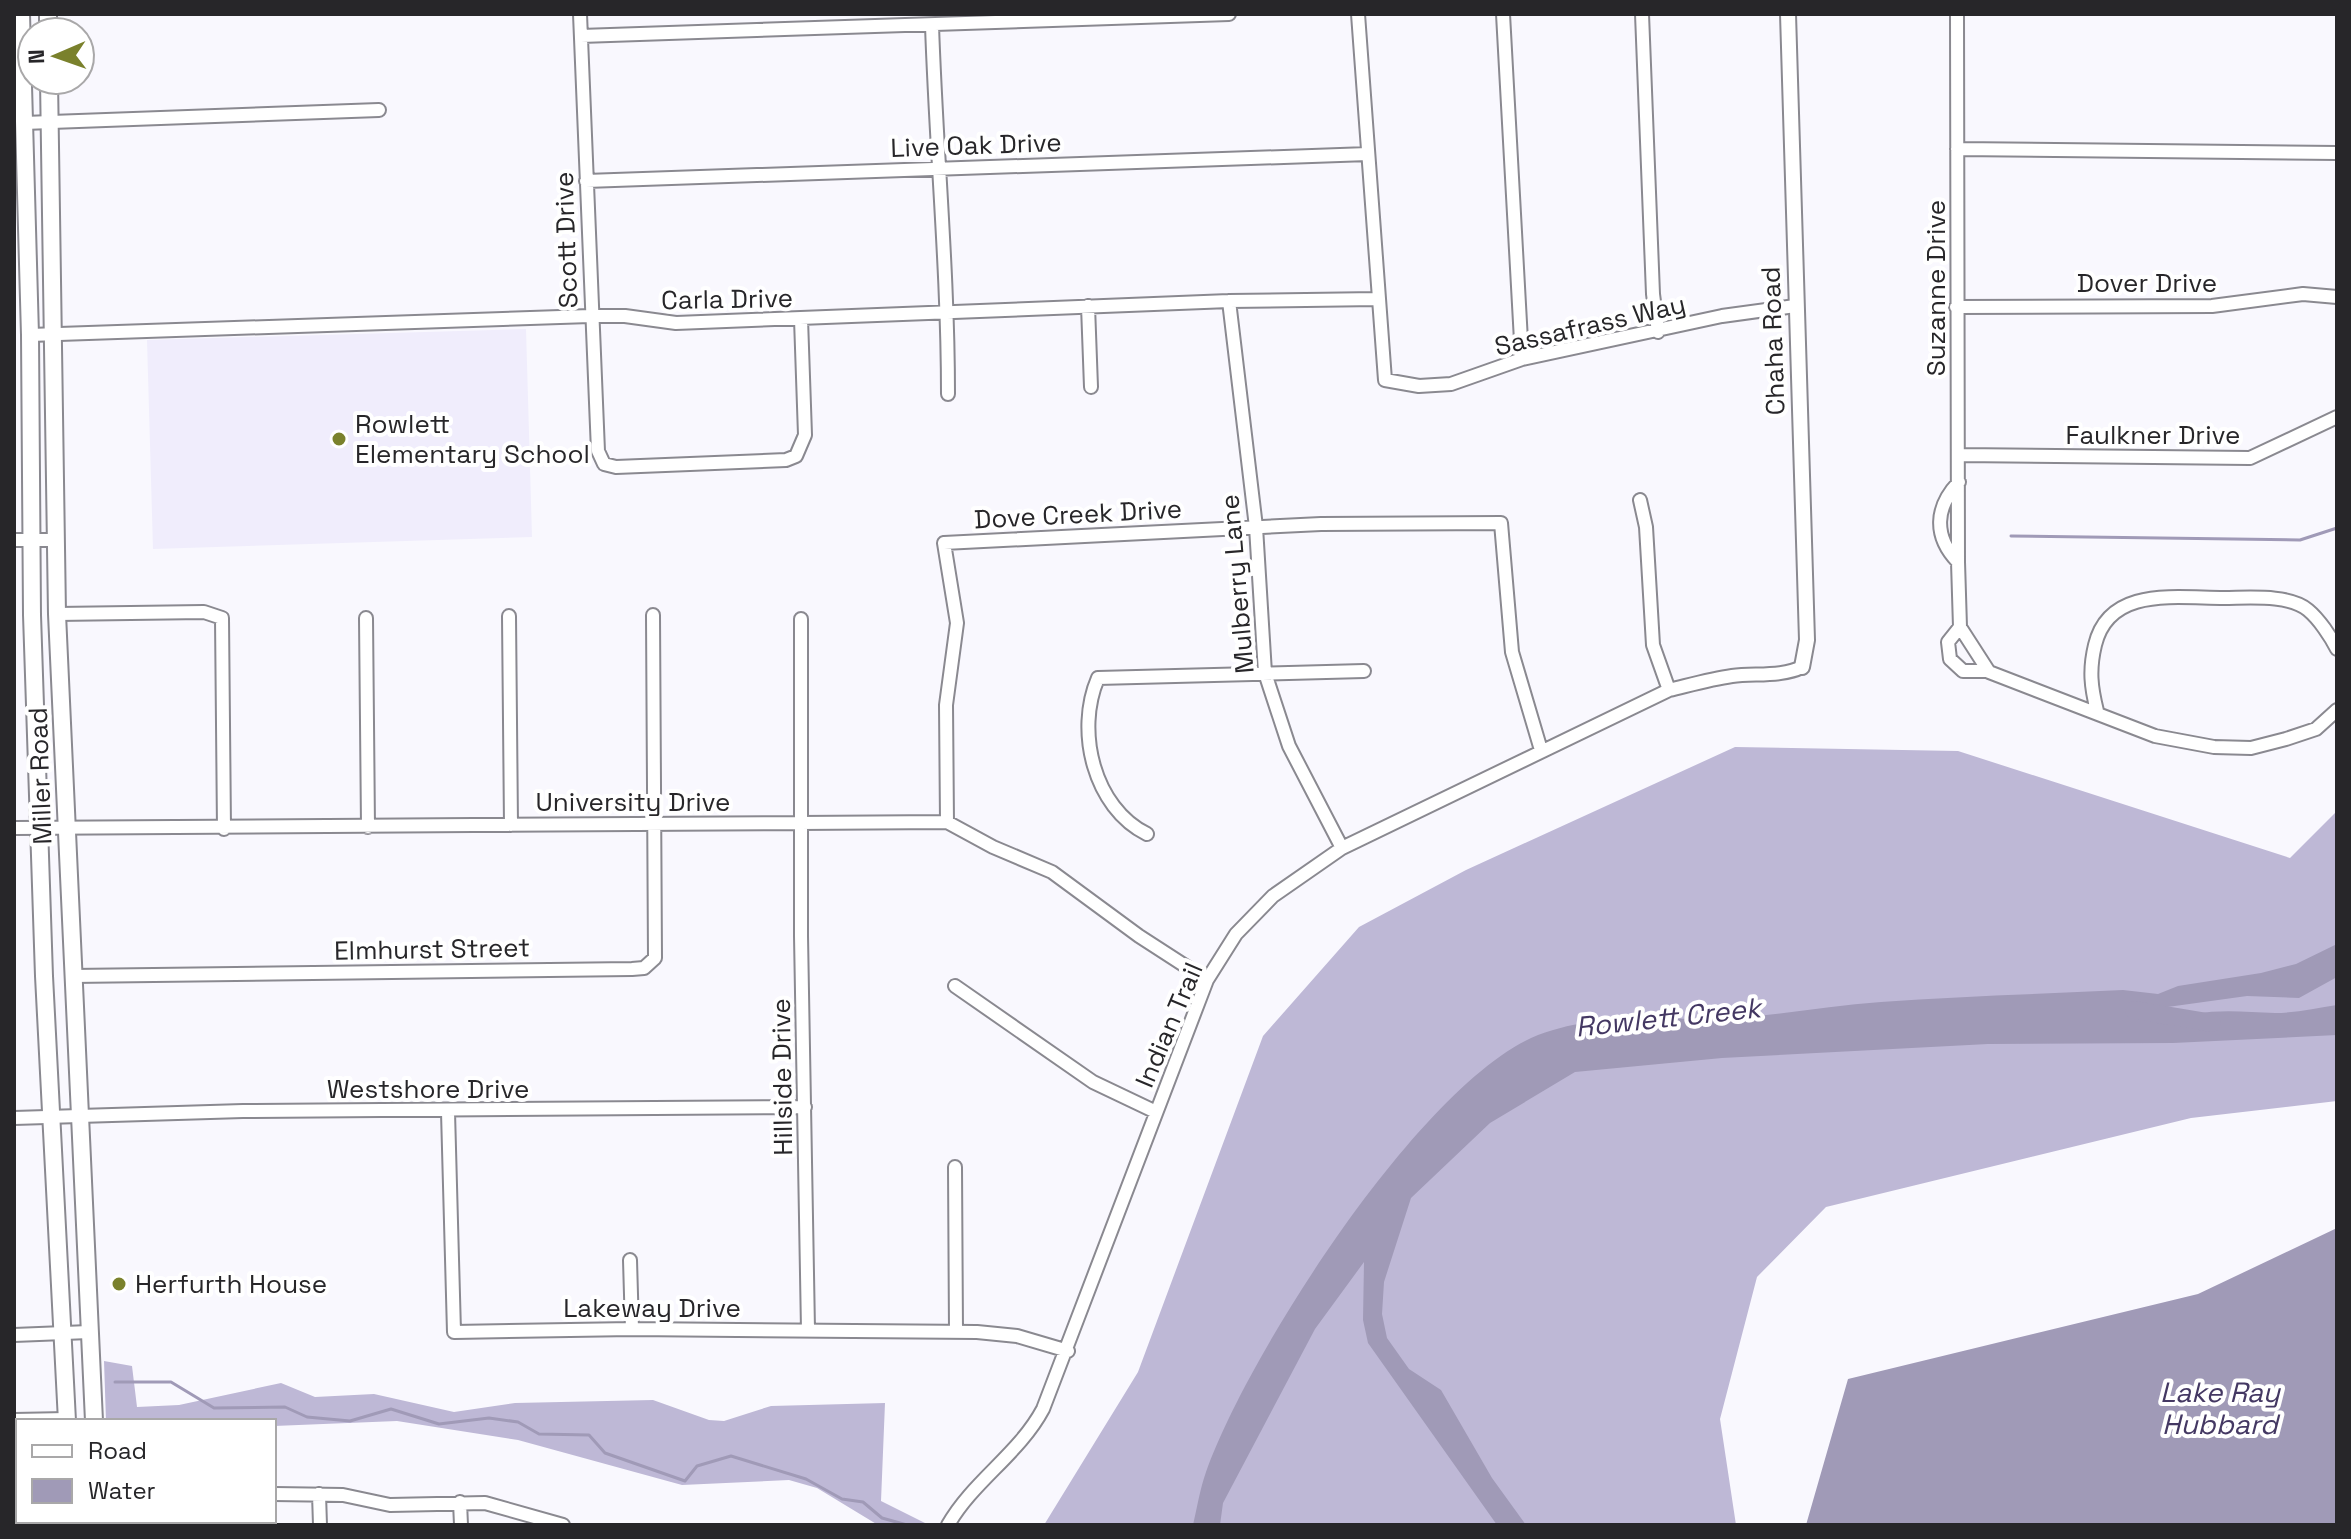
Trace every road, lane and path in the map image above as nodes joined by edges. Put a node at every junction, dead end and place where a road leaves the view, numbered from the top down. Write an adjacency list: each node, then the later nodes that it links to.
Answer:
1 (21, 14): 14 (main road, Miller Road)
2 (580, 14): 10 (street, Scott Drive)
3 (1229, 14): 9 (street)
4 (1358, 14): 17 (street)
5 (1503, 14): 33 (street)
6 (1642, 14): 30 (street)
7 (1788, 14): 25 (street, Chaha Road)
8 (1957, 14): 15 (street, Suzanne Drive)
9 (932, 25): 10 (street); 18 (street)
10 (581, 36): 19 (street, Scott Drive)
11 (49, 96): 13 (main road, Miller Road)
12 (379, 110): 13 (street)
13 (50, 122): 14 (street); 31 (main road, Miller Road)
14 (24, 123): 20 (main road, Miller Road)
15 (1957, 149): 16 (street); 26 (street, Suzanne Drive)
16 (2337, 153)
17 (1368, 154): 18 (street, Live Oak Drive); 22 (street)
18 (937, 169): 19 (street, Live Oak Drive); 27 (street)
19 (586, 181): 28 (street, Scott Drive)
20 (20, 270): 32 (main road, Miller Road)
21 (2337, 297): 26 (street, Dover Drive)
22 (1377, 299): 23 (street, Carla Drive); 33 (street, Sassafrass Way)
23 (1229, 301): 24 (street, Carla Drive); 40 (street, Mulberry Lane)
24 (1088, 306): 27 (street, Carla Drive); 34 (street)
25 (1795, 306): 30 (street, Sassafrass Way); 51 (street, Chaha Road)
26 (1956, 307): 37 (street, Suzanne Drive)
27 (948, 312): 29 (street, Carla Drive); 35 (street)
28 (590, 316): 29 (street, Carla Drive); 29 (street, Scott Drive); 31 (street, Carla Drive)
29 (801, 319)
30 (1658, 332): 33 (street, Sassafrass Way)
31 (55, 334): 32 (street, Carla Drive); 42 (main road, Miller Road)
32 (30, 335): 41 (main road, Miller Road)
33 (1522, 359)
34 (1091, 387)
35 (948, 394)
36 (2337, 417): 37 (street, Faulkner Drive)
37 (1960, 455): 38 (street, Suzanne Drive)
38 (1959, 482): 43 (street, Suzanne Drive); 43 (street)
39 (1640, 500): 55 (street)
40 (1256, 527): 54 (street, Mulberry Lane); 58 (street, Dove Creek Drive); 59 (street, Dove Creek Drive)
41 (22, 540): 42 (street); 65 (main road, Miller Road)
42 (55, 540): 44 (main road, Miller Road)
43 (1958, 562): 49 (street, Suzanne Drive)
44 (57, 614): 66 (main road, Miller Road); 67 (street)
45 (653, 615): 61 (street, Elmhurst Street)
46 (509, 616): 62 (street)
47 (366, 618): 63 (street)
48 (801, 619): 60 (street, Hillside Drive)
49 (1960, 627): 53 (street); 53 (street)
50 (2337, 649): 57 (street)
51 (1802, 667): 55 (street, Indian Trail)
52 (1364, 671): 54 (street)
53 (1985, 671): 57 (street)
54 (1265, 673): 68 (street); 69 (street, Mulberry Lane)
55 (1669, 690): 58 (street, Indian Trail)
56 (2337, 710): 57 (street)
57 (2097, 711)
58 (1541, 750): 69 (street, Indian Trail)
59 (947, 822): 60 (street, University Drive); 71 (street, University Drive)
60 (803, 823): 61 (street, University Drive); 73 (street, Hillside Drive)
61 (655, 824): 62 (street, University Drive); 70 (street, Elmhurst Street)
62 (511, 825): 63 (street, University Drive)
63 (368, 827): 67 (street, University Drive)
64 (14, 828): 65 (street, University Drive)
65 (39, 828): 66 (street, University Drive); 77 (main road, Miller Road)
66 (66, 828): 67 (street, University Drive); 70 (main road, Miller Road)
67 (224, 829)
68 (1147, 834)
69 (1342, 848): 71 (street, Indian Trail)
70 (72, 976): 76 (main road, Miller Road)
71 (1207, 980): 75 (street, Indian Trail)
72 (955, 986): 75 (street)
73 (805, 1107): 74 (street, Westshore Drive); 86 (street, Hillside Drive)
74 (448, 1112): 76 (street, Westshore Drive); 85 (street, Lakeway Drive)
75 (1156, 1112): 89 (street, Indian Trail)
76 (78, 1115): 77 (street, Westshore Drive); 80 (main road, Miller Road)
77 (52, 1116): 78 (street, Westshore Drive); 81 (main road, Miller Road)
78 (14, 1118)
79 (955, 1167): 87 (street)
80 (83, 1221): 81 (main road); 83 (main road, Miller Road)
81 (58, 1224): 84 (main road, Miller Road)
82 (630, 1260): 85 (street)
83 (88, 1325): 84 (main road); 91 (main road, Miller Road)
84 (64, 1326): 88 (street); 90 (main road, Miller Road)
85 (632, 1329): 86 (street, Lakeway Drive)
86 (808, 1330): 87 (street, Lakeway Drive)
87 (956, 1332): 89 (street, Lakeway Drive)
88 (14, 1335)
89 (1068, 1351): 98 (street, Indian Trail)
90 (67, 1419)
91 (94, 1419)
92 (276, 1494): 93 (street)
93 (319, 1494): 94 (street); 95 (street)
94 (460, 1502): 96 (street); 97 (street)
95 (320, 1525)
96 (461, 1525)
97 (563, 1525)
98 (948, 1525)

